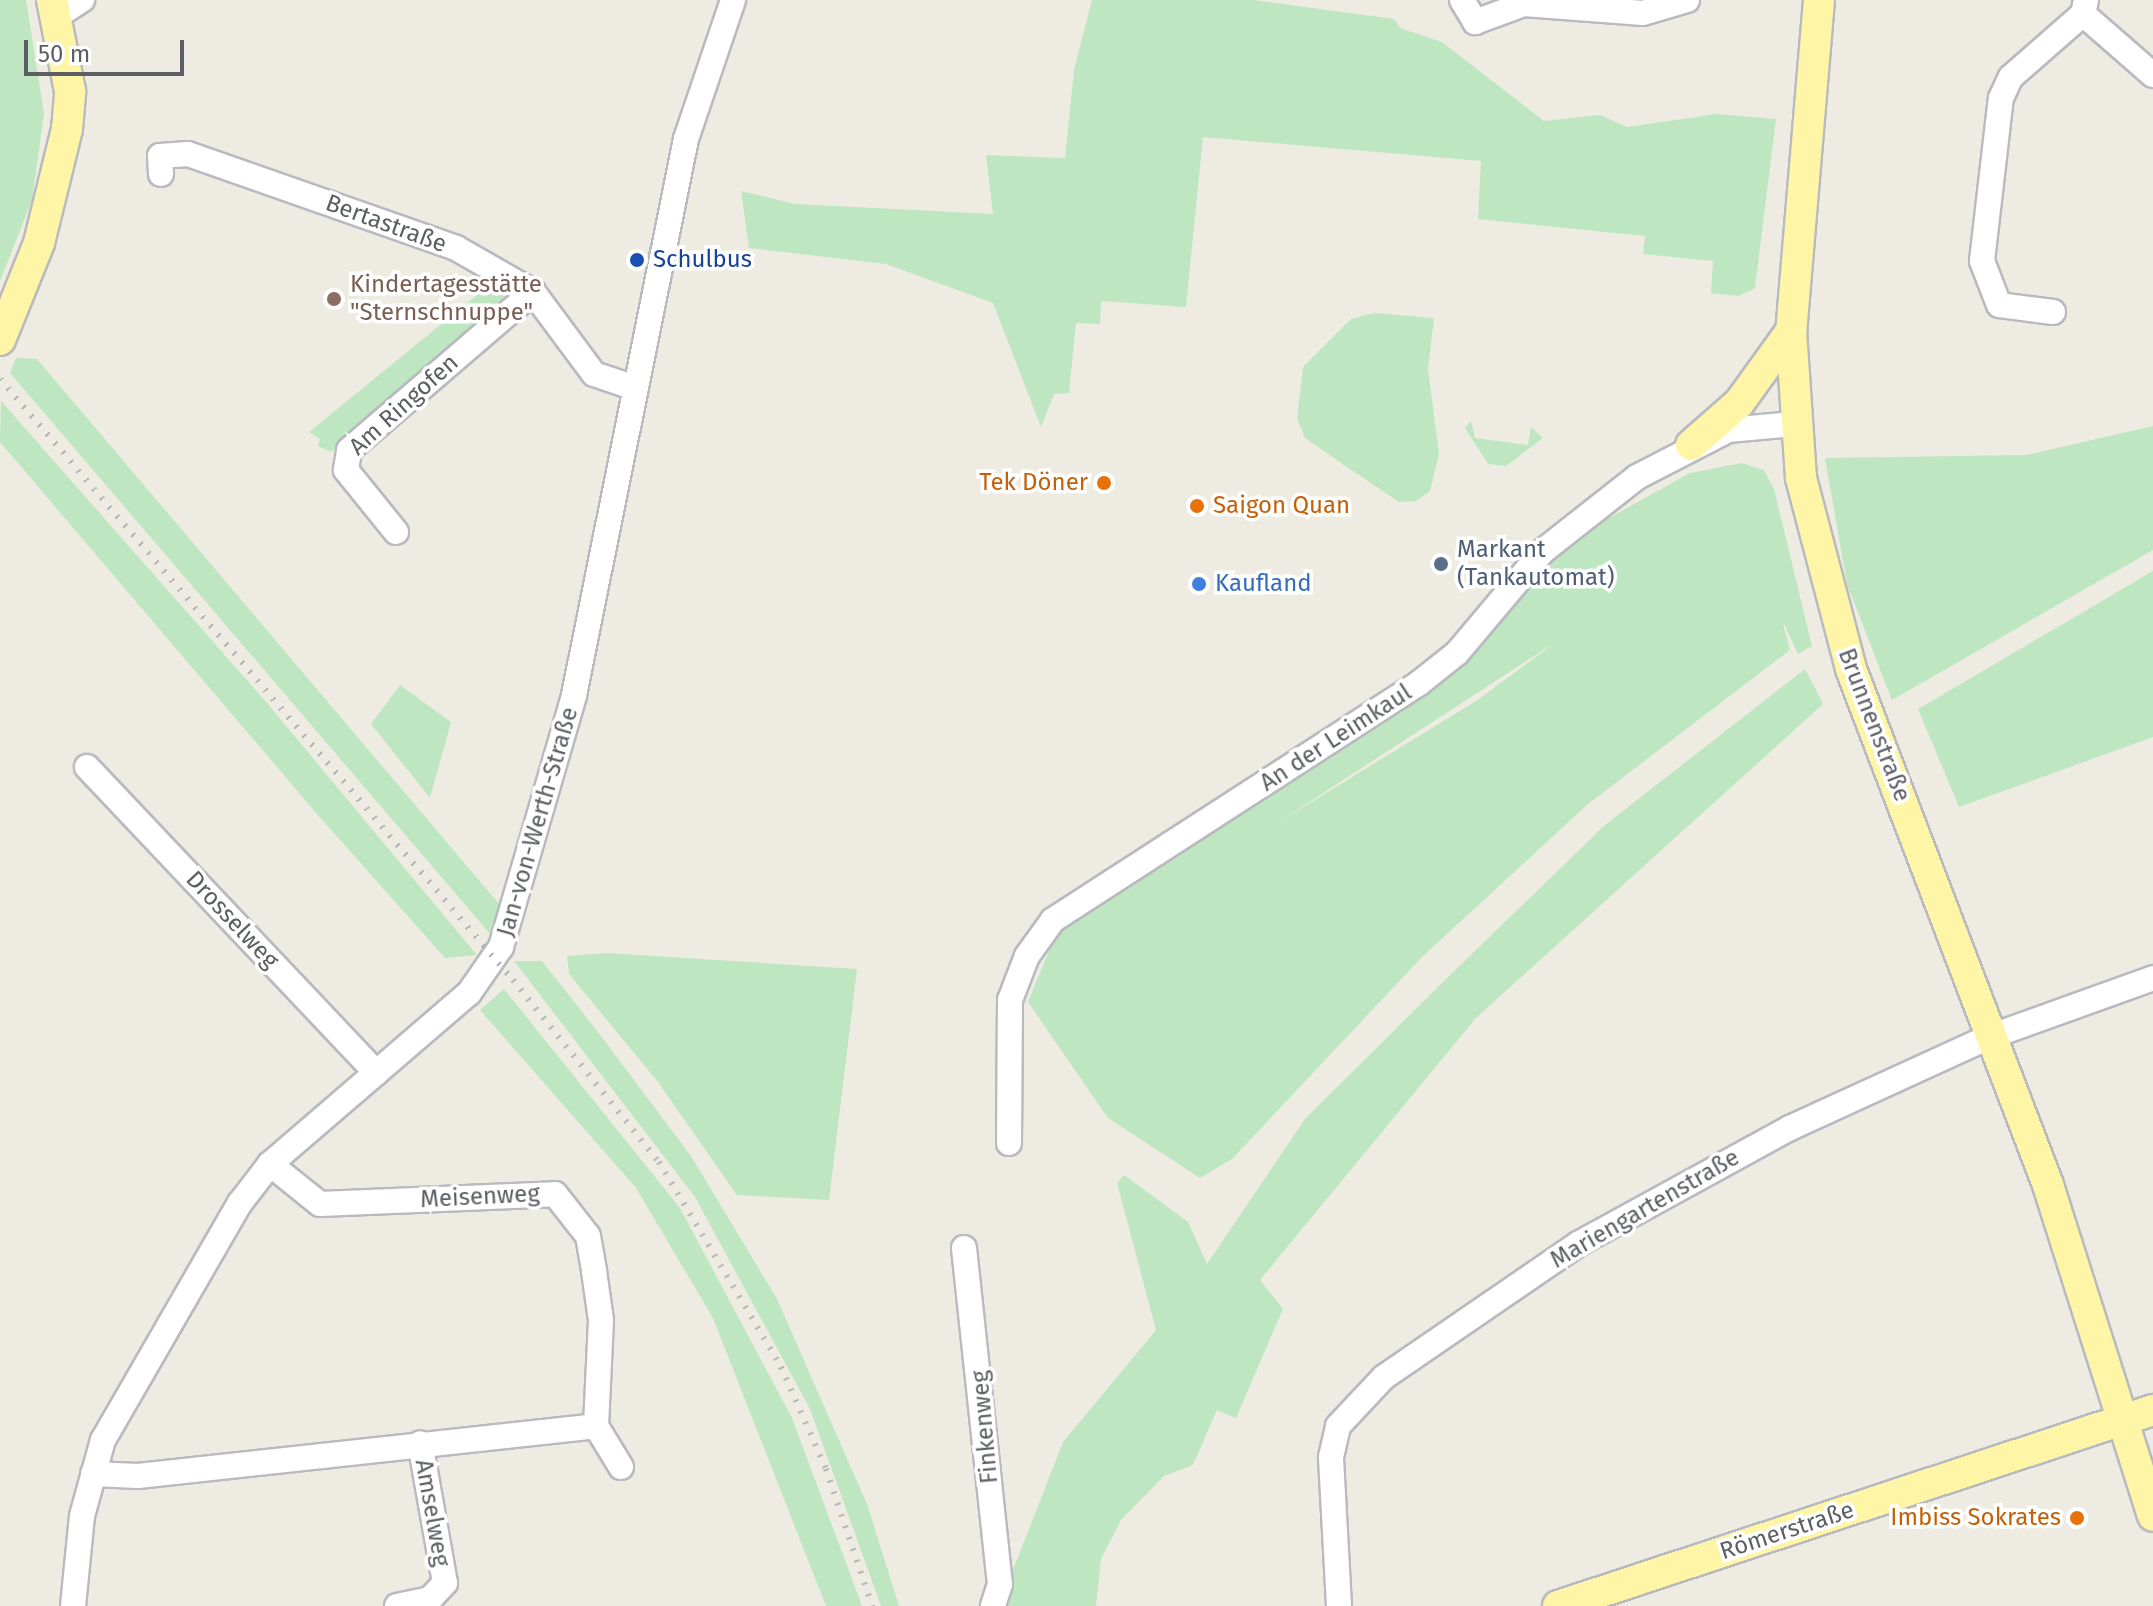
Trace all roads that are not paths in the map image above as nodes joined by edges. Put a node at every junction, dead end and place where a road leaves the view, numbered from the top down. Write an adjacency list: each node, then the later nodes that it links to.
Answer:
1 (733, 0): 13 (street, Jan-von-Werth-Straße)
2 (1462, 0): 3 (street)
3 (1687, 0)
4 (1819, 0): 11 (main road, Brunnenstraße)
5 (64, 5): 12 (main road)
6 (2084, 7): 7 (street); 10 (street)
7 (2153, 75)
8 (161, 174): 9 (street, Bertastraße)
9 (533, 292): 13 (street, Bertastraße); 16 (street, Am Ringofen)
10 (2053, 312)
11 (1791, 331): 14 (main road, Brunnenstraße); 15 (main road)
12 (0, 340)
13 (632, 387): 20 (street, Jan-von-Werth-Straße)
14 (1794, 424): 15 (street, An der Leimkaul); 19 (main road, Brunnenstraße)
15 (1691, 445): 21 (street, An der Leimkaul)
16 (396, 532)
17 (87, 767): 20 (street, Drosselweg)
18 (2153, 978): 19 (street, Mariengartenstraße)
19 (1994, 1034): 24 (main road, Brunnenstraße); 33 (street, Mariengartenstraße)
20 (376, 1073): 22 (street, Jan-von-Werth-Straße)
21 (1009, 1143)
22 (270, 1164): 25 (street, Meisenweg); 28 (street, Jan-von-Werth-Straße)
23 (964, 1248): 32 (street, Finkenweg)
24 (2140, 1414): 29 (main road, Brunnenstraße); 34 (main road, Römerstraße)
25 (596, 1426): 26 (street); 27 (street)
26 (420, 1443): 28 (street); 31 (street, Amselweg)
27 (621, 1467)
28 (93, 1474): 30 (street, Jan-von-Werth-Straße)
29 (2153, 1516)
30 (73, 1606)
31 (397, 1606)
32 (993, 1606)
33 (1339, 1606)
34 (1558, 1606)

